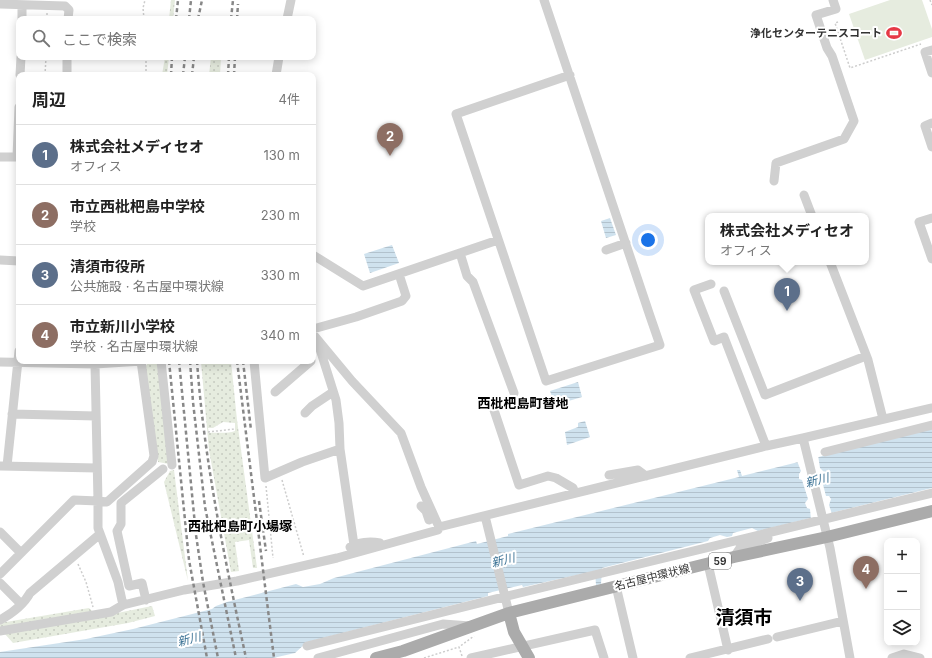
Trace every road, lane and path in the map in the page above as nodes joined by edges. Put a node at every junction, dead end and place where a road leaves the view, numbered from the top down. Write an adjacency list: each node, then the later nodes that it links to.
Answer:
1 (145, 0): 11 (path)
2 (291, 0): 12 (street)
3 (544, 0): 27 (street)
4 (833, 0): 32 (street)
5 (930, 0): 8 (path)
6 (0, 4): 7 (street)
7 (22, 5): 9 (street); 10 (street)
8 (932, 5)
9 (22, 16)
10 (68, 16)
11 (144, 16)
12 (288, 16)
13 (838, 22): 14 (path)
14 (924, 43)
15 (932, 50): 26 (street)
16 (21, 60): 21 (street)
17 (46, 60): 22 (path)
18 (67, 60): 23 (street)
19 (146, 60): 24 (path)
20 (278, 60): 25 (street)
21 (20, 72)
22 (45, 72)
23 (66, 72)
24 (146, 72)
25 (276, 72)
26 (932, 73)
27 (570, 75): 36 (street); 37 (street)
28 (932, 123): 29 (street)
29 (932, 147)
30 (0, 156): 31 (street)
31 (16, 157)
32 (774, 181)
33 (804, 195): 34 (street)
34 (811, 213)
35 (932, 218): 41 (street)
36 (498, 240): 37 (street); 39 (street)
37 (626, 243): 38 (street)
38 (606, 250)
39 (460, 253): 45 (street); 64 (street)
40 (316, 257): 45 (street)
41 (932, 259)
42 (0, 260): 43 (street)
43 (16, 261)
44 (831, 265): 52 (street)
45 (399, 274): 48 (street)
46 (711, 284): 75 (street)
47 (724, 291): 52 (street)
48 (316, 328)
49 (316, 338): 92 (street)
50 (316, 340): 51 (street)
51 (322, 355): 53 (street); 63 (street)
52 (866, 356): 70 (street)
53 (316, 358)
54 (0, 362): 55 (street)
55 (16, 362)
56 (18, 364): 68 (street)
57 (95, 364): 69 (street)
58 (141, 364): 88 (street)
59 (161, 364): 78 (street)
60 (254, 364): 85 (street)
61 (307, 364): 62 (street)
62 (275, 392)
63 (333, 392): 67 (street); 76 (street)
64 (514, 393)
65 (932, 408): 70 (street)
66 (494, 410): 86 (street)
67 (305, 413)
68 (12, 414): 69 (street); 79 (street)
69 (96, 416): 80 (street)
70 (884, 419): 74 (street)
71 (932, 425): 77 (street)
72 (235, 429): 73 (path)
73 (208, 432)
74 (804, 441): 75 (street); 96 (street)
75 (766, 446): 84 (street)
76 (340, 449): 82 (street); 98 (street)
77 (825, 452)
78 (172, 464)
79 (3, 466): 80 (street)
80 (97, 468): 88 (street)
81 (163, 469): 109 (street)
82 (280, 472): 85 (street); 105 (path)
83 (609, 475): 84 (street)
84 (646, 476): 86 (street)
85 (265, 478): 102 (path)
86 (575, 493): 91 (street)
87 (932, 493): 93 (street)
88 (98, 501): 95 (street); 99 (street)
89 (421, 506): 92 (street)
90 (932, 511): 96 (main road, 名古屋中環状線 / 59)
91 (485, 516): 92 (street); 113 (street)
92 (437, 529): 97 (street)
93 (782, 529): 101 (street); 118 (street)
94 (0, 532): 99 (street)
95 (100, 534): 100 (street); 111 (street)
96 (827, 537): 101 (main road, 名古屋中環状線 / 59); 115 (street)
97 (385, 544): 98 (street); 103 (street)
98 (354, 545): 103 (street)
99 (21, 553): 106 (street)
100 (75, 554): 110 (street); 112 (path)
101 (734, 557): 104 (main road, 名古屋中環状線 / 59)
102 (274, 558)
103 (337, 558): 105 (street)
104 (708, 564): 108 (main road, 名古屋中環状線 / 59); 120 (street)
105 (306, 565): 109 (street)
106 (0, 574)
107 (0, 583): 110 (street)
108 (616, 586): 113 (main road, 名古屋中環状線 / 59); 128 (street)
109 (146, 600): 111 (street)
110 (21, 604): 114 (street)
111 (123, 606): 116 (street)
112 (94, 609)
113 (508, 610): 117 (main road, 名古屋中環状線 / 59); 126 (main road)
114 (0, 620)
115 (843, 620): 120 (street); 130 (street)
116 (0, 631)
117 (474, 631): 119 (path); 122 (street); 123 (main road, 名古屋中環状線 / 59)
118 (307, 646)
119 (459, 647): 124 (path); 125 (path)
120 (728, 650): 129 (street)
121 (476, 657): 127 (street)
122 (318, 658)
123 (376, 658)
124 (424, 658)
125 (463, 658)
126 (529, 658)
127 (604, 658)
128 (633, 658)
129 (690, 658)
130 (850, 658)
131 (892, 658): 132 (street)
132 (920, 658)

